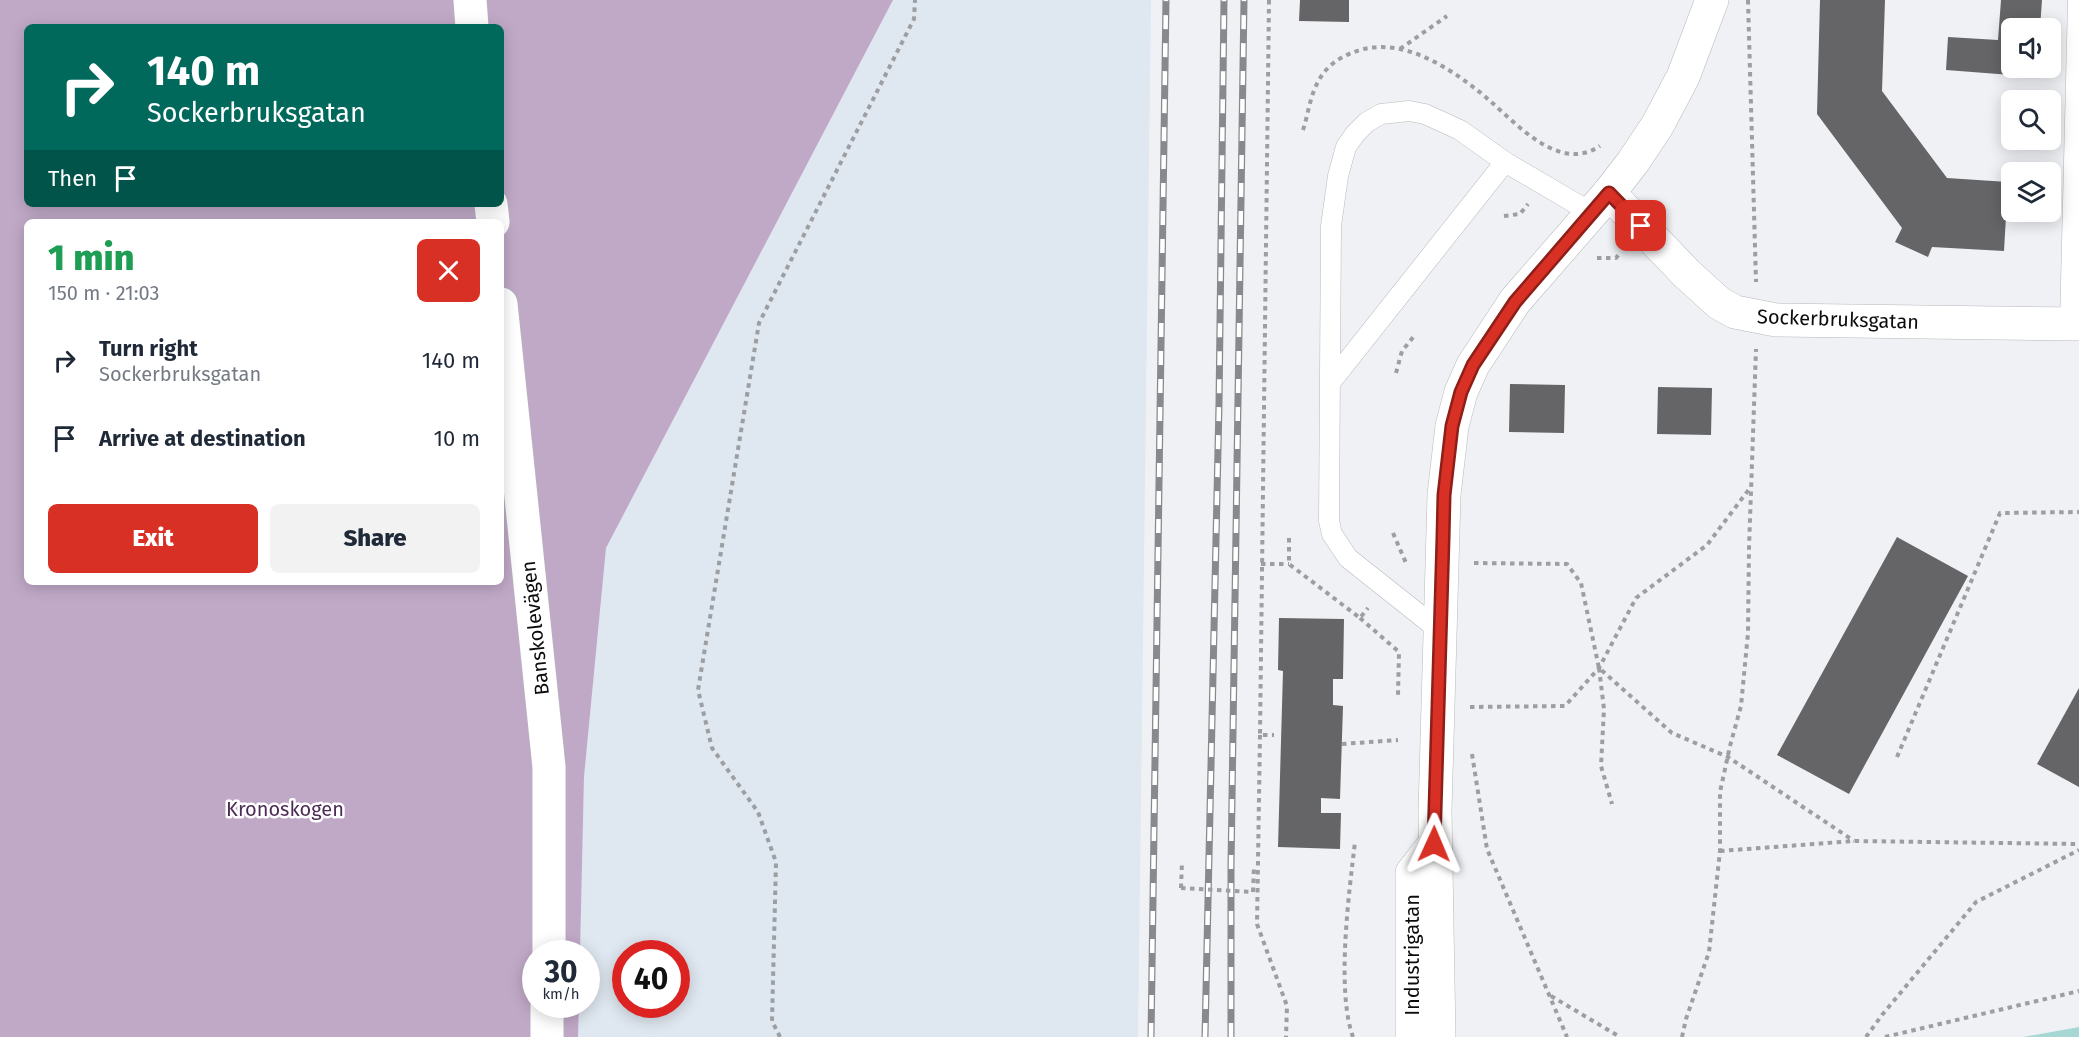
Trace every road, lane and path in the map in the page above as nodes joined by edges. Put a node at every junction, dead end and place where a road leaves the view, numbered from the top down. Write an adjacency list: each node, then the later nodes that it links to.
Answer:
1 (470, 0): 8 (street)
2 (915, 0): 56 (path)
3 (1269, 0): 28 (path)
4 (1712, 0): 11 (street, Industrigatan)
5 (1749, 0): 16 (path)
6 (2078, 0): 18 (lane)
7 (1447, 16): 9 (path)
8 (472, 24)
9 (1400, 49): 10 (path); 11 (path)
10 (1303, 130)
11 (1637, 156): 13 (street, Industrigatan)
12 (1504, 162): 13 (lane); 22 (lane); 22 (lane)
13 (1600, 203): 14 (street, Sockerbruksgatan); 31 (street, Industrigatan)
14 (1641, 226): 15 (path); 17 (street, Sockerbruksgatan)
15 (1593, 260)
16 (1750, 286)
17 (1757, 317): 18 (street, Sockerbruksgatan); 23 (path)
18 (2075, 324)
19 (504, 333): 51 (street, Banskolevägen)
20 (1414, 336): 21 (path)
21 (1396, 373)
22 (1330, 383): 31 (lane)
23 (1751, 488): 32 (path); 40 (path)
24 (2079, 512): 41 (path)
25 (1393, 533): 26 (path)
26 (1406, 563)
27 (1469, 563): 32 (path)
28 (1261, 564): 29 (path); 35 (path)
29 (1289, 564)
30 (1360, 618): 33 (path)
31 (1440, 631): 45 (street, Industrigatan)
32 (1599, 668): 34 (path); 40 (path); 42 (path)
33 (1398, 695)
34 (1464, 707)
35 (1260, 735): 36 (path); 57 (path)
36 (1274, 735)
37 (1398, 740): 39 (path)
38 (1470, 743): 53 (path)
39 (1342, 744)
40 (1728, 757): 43 (path); 48 (path)
41 (1897, 757)
42 (1612, 804)
43 (1854, 841): 46 (path); 48 (path)
44 (1355, 842): 58 (path)
45 (1434, 844): 59 (street, Industrigatan); 60 (street, Industrigatan)
46 (2079, 844)
47 (2079, 850): 64 (path)
48 (1720, 851): 63 (path)
49 (1182, 861): 50 (path, bridge)
50 (1254, 865)
51 (549, 940)
52 (2079, 991): 65 (path)
53 (1549, 995): 61 (path); 62 (path)
54 (548, 1018): 55 (street)
55 (547, 1037)
56 (780, 1037)
57 (1286, 1037)
58 (1353, 1037)
59 (1412, 1037)
60 (1439, 1037)
61 (1567, 1037)
62 (1620, 1037)
63 (1682, 1037)
64 (1866, 1037)
65 (1886, 1037)

